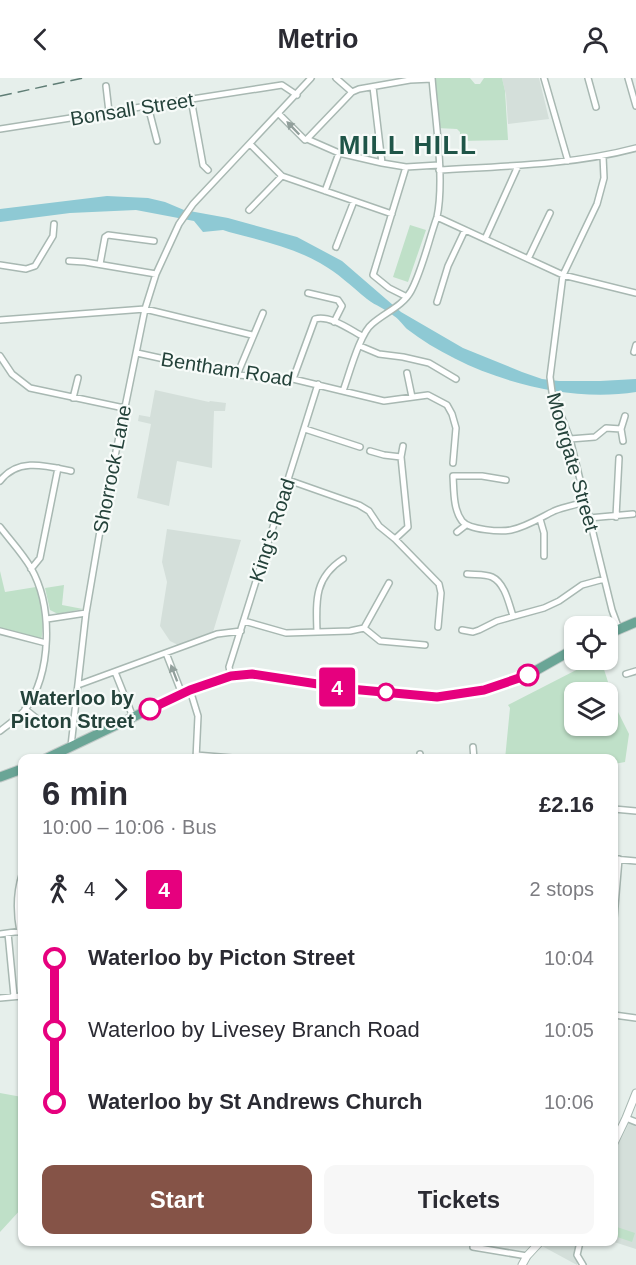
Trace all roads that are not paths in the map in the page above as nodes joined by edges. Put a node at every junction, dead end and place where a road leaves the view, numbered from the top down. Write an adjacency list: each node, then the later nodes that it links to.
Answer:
1 (311, 78): 10 (street)
2 (336, 78): 9 (street)
3 (544, 78): 24 (street)
4 (588, 78): 14 (street)
5 (628, 78): 13 (street)
6 (432, 79): 8 (street); 28 (street)
7 (106, 86): 15 (street)
8 (373, 87): 9 (street); 25 (street)
9 (352, 92): 18 (street)
10 (297, 95): 11 (street, Bonsall Street); 16 (street)
11 (191, 99): 12 (street, Bonsall Street); 29 (street)
12 (148, 106): 15 (street, Bonsall Street); 19 (street)
13 (636, 106)
14 (596, 107)
15 (109, 112): 17 (street, Bonsall Street)
16 (279, 114): 18 (street, one-way to 16); 20 (street)
17 (0, 129)
18 (307, 139): 22 (street)
19 (157, 141)
20 (250, 144): 30 (street); 46 (street, Shorrock Lane)
21 (636, 148): 23 (street)
22 (339, 153): 25 (street); 31 (street)
23 (603, 156): 24 (street); 47 (street, Moorgate Street)
24 (568, 161): 26 (street)
25 (382, 163): 27 (street)
26 (518, 166): 28 (street); 39 (street)
27 (405, 167): 28 (street); 35 (street)
28 (439, 167): 36 (street)
29 (208, 170)
30 (282, 176): 31 (street); 33 (street)
31 (325, 191): 32 (street)
32 (354, 201): 35 (street); 41 (street)
33 (249, 210)
34 (550, 213): 42 (street)
35 (392, 214): 50 (street)
36 (437, 217): 38 (street); 50 (street)
37 (54, 224): 45 (street)
38 (465, 230): 39 (street); 51 (street)
39 (485, 239): 42 (street)
40 (154, 242): 44 (street)
41 (336, 247)
42 (528, 259): 47 (street)
43 (69, 261): 44 (street)
44 (100, 264): 46 (street)
45 (0, 265)
46 (156, 274): 52 (street, Shorrock Lane)
47 (563, 275): 49 (street); 74 (street, Moorgate Street)
48 (308, 292): 55 (street)
49 (636, 293)
50 (407, 297): 57 (street)
51 (437, 302)
52 (145, 309): 54 (street); 56 (street); 59 (street, Shorrock Lane)
53 (264, 313): 56 (street)
54 (0, 320)
55 (334, 322): 57 (street); 64 (street)
56 (252, 335): 62 (street)
57 (362, 336): 58 (street)
58 (360, 346): 65 (street); 67 (street)
59 (137, 353): 62 (street, Bentham Road); 70 (street, Shorrock Lane)
60 (0, 356): 69 (street)
61 (407, 373): 68 (street)
62 (237, 375): 64 (street, Bentham Road)
63 (78, 378): 69 (street)
64 (293, 379): 66 (street, Bentham Road)
65 (456, 379)
66 (318, 384): 67 (street, Bentham Road); 72 (street, King's Road)
67 (342, 391): 68 (street, Bentham Road)
68 (412, 397): 82 (street, Bentham Road)
69 (73, 398): 70 (street)
70 (124, 408): 104 (street, Shorrock Lane)
71 (625, 416): 73 (street)
72 (305, 429): 77 (street); 84 (street, King's Road)
73 (621, 429): 74 (street); 75 (street)
74 (570, 439): 89 (street, Moorgate Street)
75 (623, 441)
76 (403, 446): 79 (street)
77 (360, 447)
78 (370, 452): 79 (street)
79 (401, 457): 97 (street)
80 (618, 458): 88 (street)
81 (58, 468): 83 (street); 86 (street); 100 (street)
82 (453, 470): 85 (street); 94 (street, Bentham Road)
83 (71, 471)
84 (288, 480): 97 (street); 107 (street, King's Road)
85 (506, 480)
86 (0, 481)
87 (608, 482): 88 (street)
88 (617, 483): 91 (street)
89 (585, 502): 92 (street, Moorgate Street); 93 (street)
90 (633, 514): 91 (street)
91 (616, 517): 92 (street)
92 (589, 518): 102 (street, Moorgate Street)
93 (540, 519): 94 (street); 98 (street)
94 (466, 525): 96 (street)
95 (0, 527): 100 (street)
96 (457, 532)
97 (395, 539): 109 (street)
98 (544, 556)
99 (343, 560): 114 (street)
100 (31, 569): 106 (street)
101 (467, 574): 105 (street)
102 (604, 579): 105 (street); 111 (street, Moorgate Street)
103 (389, 583): 110 (street)
104 (86, 613): 106 (street); 124 (street, Shorrock Lane)
105 (513, 616): 112 (street)
106 (47, 619): 116 (street)
107 (244, 621): 113 (street, King's Road); 114 (street)
108 (636, 622): 111 (main road)
109 (438, 627)
110 (364, 628): 114 (street); 117 (street)
111 (619, 628)
112 (462, 630)
113 (241, 631): 118 (street); 123 (street, King's Road)
114 (317, 633)
115 (1, 634): 116 (street)
116 (46, 643): 126 (street)
117 (425, 645)
118 (166, 653): 120 (street); 125 (street, one-way to 118)
119 (564, 655): 123 (main road)
120 (115, 672): 124 (street); 127 (street)
121 (636, 672): 122 (street)
122 (626, 674)
123 (231, 676): 125 (main road)
124 (78, 685): 130 (street, Shorrock Lane)
125 (186, 692): 127 (main road); 133 (street)
126 (25, 709): 128 (street); 129 (street)
127 (134, 717): 130 (main road)
128 (45, 725)
129 (0, 731)
130 (71, 746): 132 (main road)
131 (473, 747): 134 (street)
132 (55, 754)
133 (196, 754)
134 (474, 754)
135 (18, 770): 136 (main road)
136 (0, 777)
137 (618, 809): 138 (street)
138 (636, 811)
139 (618, 859): 140 (street)
140 (636, 861)
141 (18, 888): 142 (street)
142 (18, 918)
143 (18, 932): 144 (street)
144 (8, 933): 145 (street); 146 (street)
145 (0, 934)
146 (14, 996): 147 (street); 148 (street)
147 (18, 996)
148 (0, 998)
149 (618, 1016): 150 (street)
150 (636, 1018)
151 (636, 1093): 152 (street)
152 (626, 1118): 153 (street); 154 (street)
153 (636, 1122)
154 (618, 1135)
155 (536, 1246): 158 (street)
156 (579, 1246): 160 (street)
157 (473, 1247): 158 (street)
158 (527, 1256): 159 (street)
159 (522, 1265)
160 (583, 1265)

